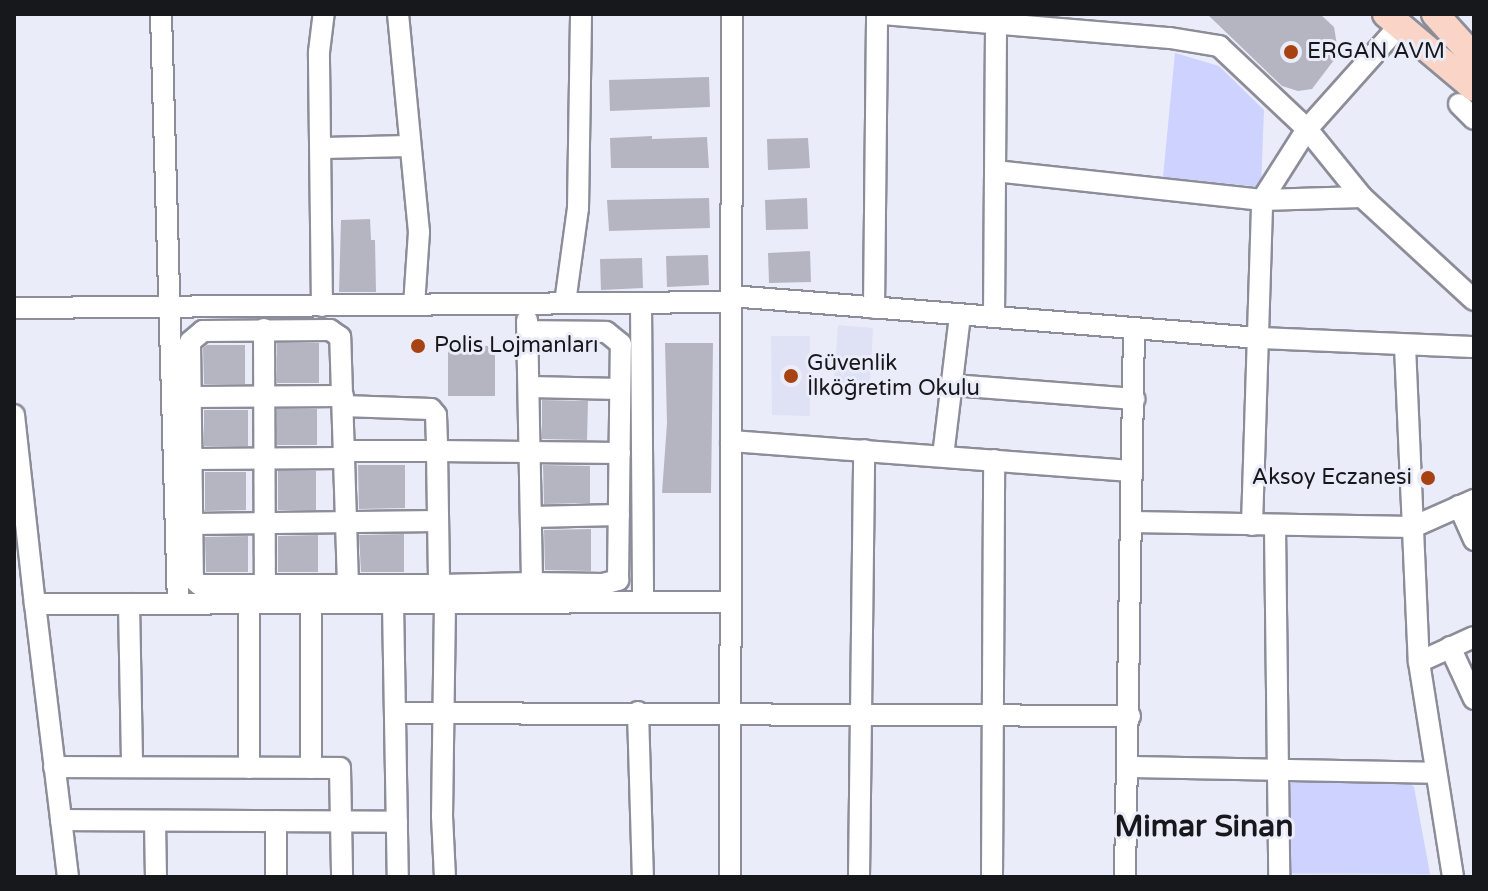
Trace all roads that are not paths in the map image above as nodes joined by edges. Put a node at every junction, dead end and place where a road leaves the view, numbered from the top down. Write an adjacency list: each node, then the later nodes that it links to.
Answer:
1 (161, 14): 27 (street)
2 (324, 14): 15 (street)
3 (398, 14): 14 (street)
4 (581, 14): 21 (street)
5 (732, 14): 19 (street)
6 (880, 14): 8 (street); 28 (street)
7 (1435, 14): 11 (main road)
8 (922, 16): 10 (street)
9 (1392, 20): 12 (main road); 13 (street)
10 (996, 24): 13 (street); 16 (street)
11 (1474, 57)
12 (1469, 103)
13 (1307, 129): 17 (street); 18 (street)
14 (409, 146): 15 (street); 24 (street)
15 (323, 148): 25 (street)
16 (995, 171): 18 (street); 30 (street)
17 (1362, 197): 18 (street); 20 (street)
18 (1262, 200): 34 (street)
19 (731, 299): 22 (street); 28 (street); 45 (street)
20 (1474, 300)
21 (565, 303): 22 (street); 23 (street)
22 (641, 303): 72 (street)
23 (525, 304): 24 (street); 33 (street)
24 (414, 305): 25 (street)
25 (322, 306): 27 (street)
26 (14, 308): 27 (street)
27 (169, 308): 78 (street)
28 (874, 308): 29 (street)
29 (960, 315): 30 (street); 37 (street)
30 (994, 317): 32 (street)
31 (264, 329): 40 (street); 41 (street); 43 (street)
32 (1134, 329): 34 (street); 42 (street)
33 (528, 331): 38 (street); 39 (street)
34 (1259, 338): 35 (street); 64 (street)
35 (1405, 346): 36 (street); 66 (street)
36 (1474, 347)
37 (953, 385): 42 (street); 51 (street)
38 (530, 387): 39 (street); 49 (street)
39 (620, 389): 48 (street)
40 (264, 396): 41 (street); 43 (street); 53 (street)
41 (190, 397): 52 (street)
42 (1134, 399): 55 (street)
43 (343, 401): 47 (street); 50 (street)
44 (14, 415): 76 (street)
45 (731, 441): 46 (street); 73 (street)
46 (864, 450): 51 (street); 87 (street)
47 (437, 451): 49 (street); 50 (street); 60 (street)
48 (620, 453): 49 (street); 57 (street)
49 (529, 454): 58 (street)
50 (344, 455): 53 (street); 59 (street)
51 (943, 456): 54 (street)
52 (192, 459): 53 (street); 63 (street)
53 (264, 459): 62 (street)
54 (994, 460): 55 (street); 90 (street)
55 (1131, 471): 61 (street)
56 (1467, 503): 66 (street); 67 (street)
57 (619, 515): 58 (street); 68 (street)
58 (531, 517): 68 (street)
59 (344, 521): 60 (street); 62 (street); 70 (street)
60 (438, 521): 71 (street)
61 (1132, 522): 64 (street); 89 (street)
62 (264, 523): 63 (street); 69 (street)
63 (193, 524): 69 (street)
64 (1252, 525): 65 (street)
65 (1275, 527): 66 (street); 96 (street)
66 (1413, 527): 82 (street)
67 (1474, 540)
68 (532, 583): 71 (street)
69 (265, 585): 70 (street)
70 (348, 585): 71 (street)
71 (442, 594): 72 (street); 75 (street); 85 (street)
72 (643, 602): 73 (street)
73 (731, 602): 84 (street)
74 (311, 603): 75 (street); 79 (street); 95 (street)
75 (393, 603): 88 (street)
76 (35, 604): 77 (street); 91 (street)
77 (129, 604): 78 (street); 92 (street)
78 (178, 604): 79 (street)
79 (249, 604): 94 (street)
80 (1474, 637): 81 (street)
81 (1450, 647): 82 (street); 83 (street)
82 (1419, 662): 97 (street)
83 (1474, 699)
84 (730, 711): 86 (street); 87 (street); 110 (street)
85 (444, 712): 86 (street); 88 (street); 108 (street)
86 (638, 712): 109 (street)
87 (863, 712): 90 (street); 111 (street)
88 (395, 713): 102 (street)
89 (1130, 716): 90 (street); 93 (street)
90 (993, 717): 112 (street)
91 (54, 767): 92 (street); 98 (street)
92 (132, 767): 94 (street)
93 (1129, 767): 96 (street); 113 (street)
94 (249, 768): 95 (street)
95 (311, 768): 101 (street)
96 (1280, 772): 97 (street); 114 (street)
97 (1436, 773): 115 (street)
98 (61, 820): 99 (street); 103 (street)
99 (155, 821): 100 (street); 104 (street)
100 (276, 821): 101 (street); 105 (street)
101 (341, 821): 102 (street); 106 (street)
102 (397, 822): 107 (street)
103 (68, 877)
104 (156, 877)
105 (276, 877)
106 (342, 877)
107 (398, 877)
108 (445, 877)
109 (643, 877)
110 (730, 877)
111 (859, 877)
112 (992, 877)
113 (1125, 877)
114 (1279, 877)
115 (1453, 877)

